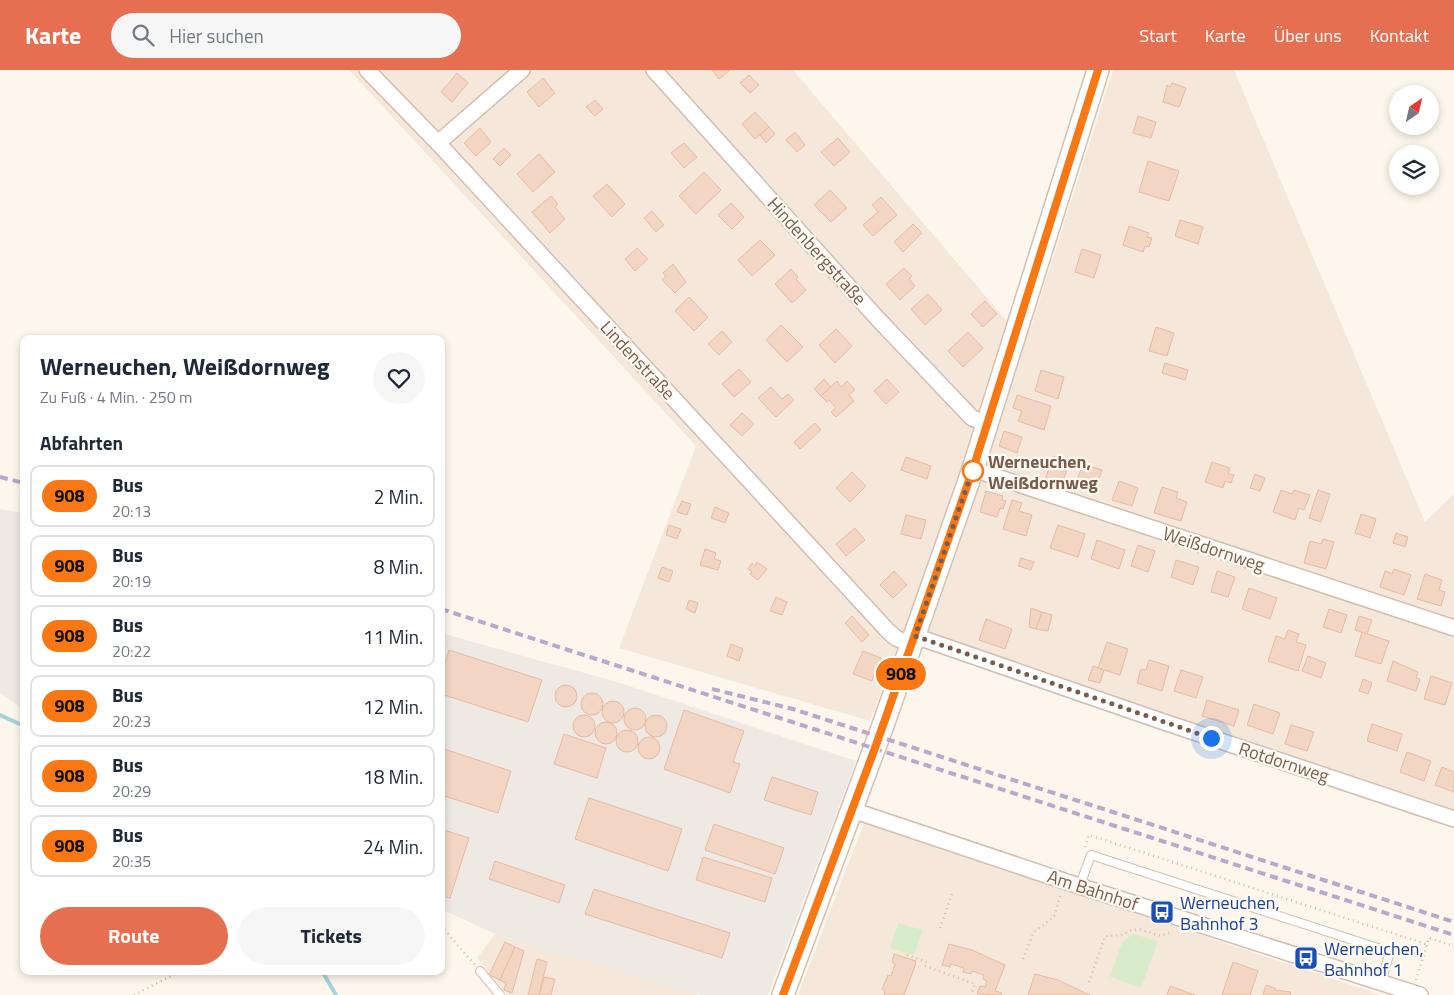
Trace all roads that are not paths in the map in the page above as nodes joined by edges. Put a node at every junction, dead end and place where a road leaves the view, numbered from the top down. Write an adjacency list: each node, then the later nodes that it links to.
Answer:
1 (367, 70): 5 (street, Lindenstraße)
2 (522, 70): 5 (street)
3 (654, 70): 6 (street, Hindenbergstraße)
4 (1098, 70): 6 (main road)
5 (438, 143): 9 (street, Lindenstraße)
6 (988, 424): 7 (main road)
7 (973, 469): 8 (street, Weißdornweg); 9 (main road)
8 (1454, 628)
9 (913, 640): 10 (main road); 11 (street, Rotdornweg)
10 (852, 810): 12 (street, Am Bahnhof); 17 (main road)
11 (1454, 819)
12 (1080, 885): 14 (street, Am Bahnhof); 14 (lane)
13 (480, 971): 16 (lane)
14 (1381, 982): 15 (street, Am Bahnhof)
15 (1422, 989)
16 (500, 995)
17 (783, 995)

